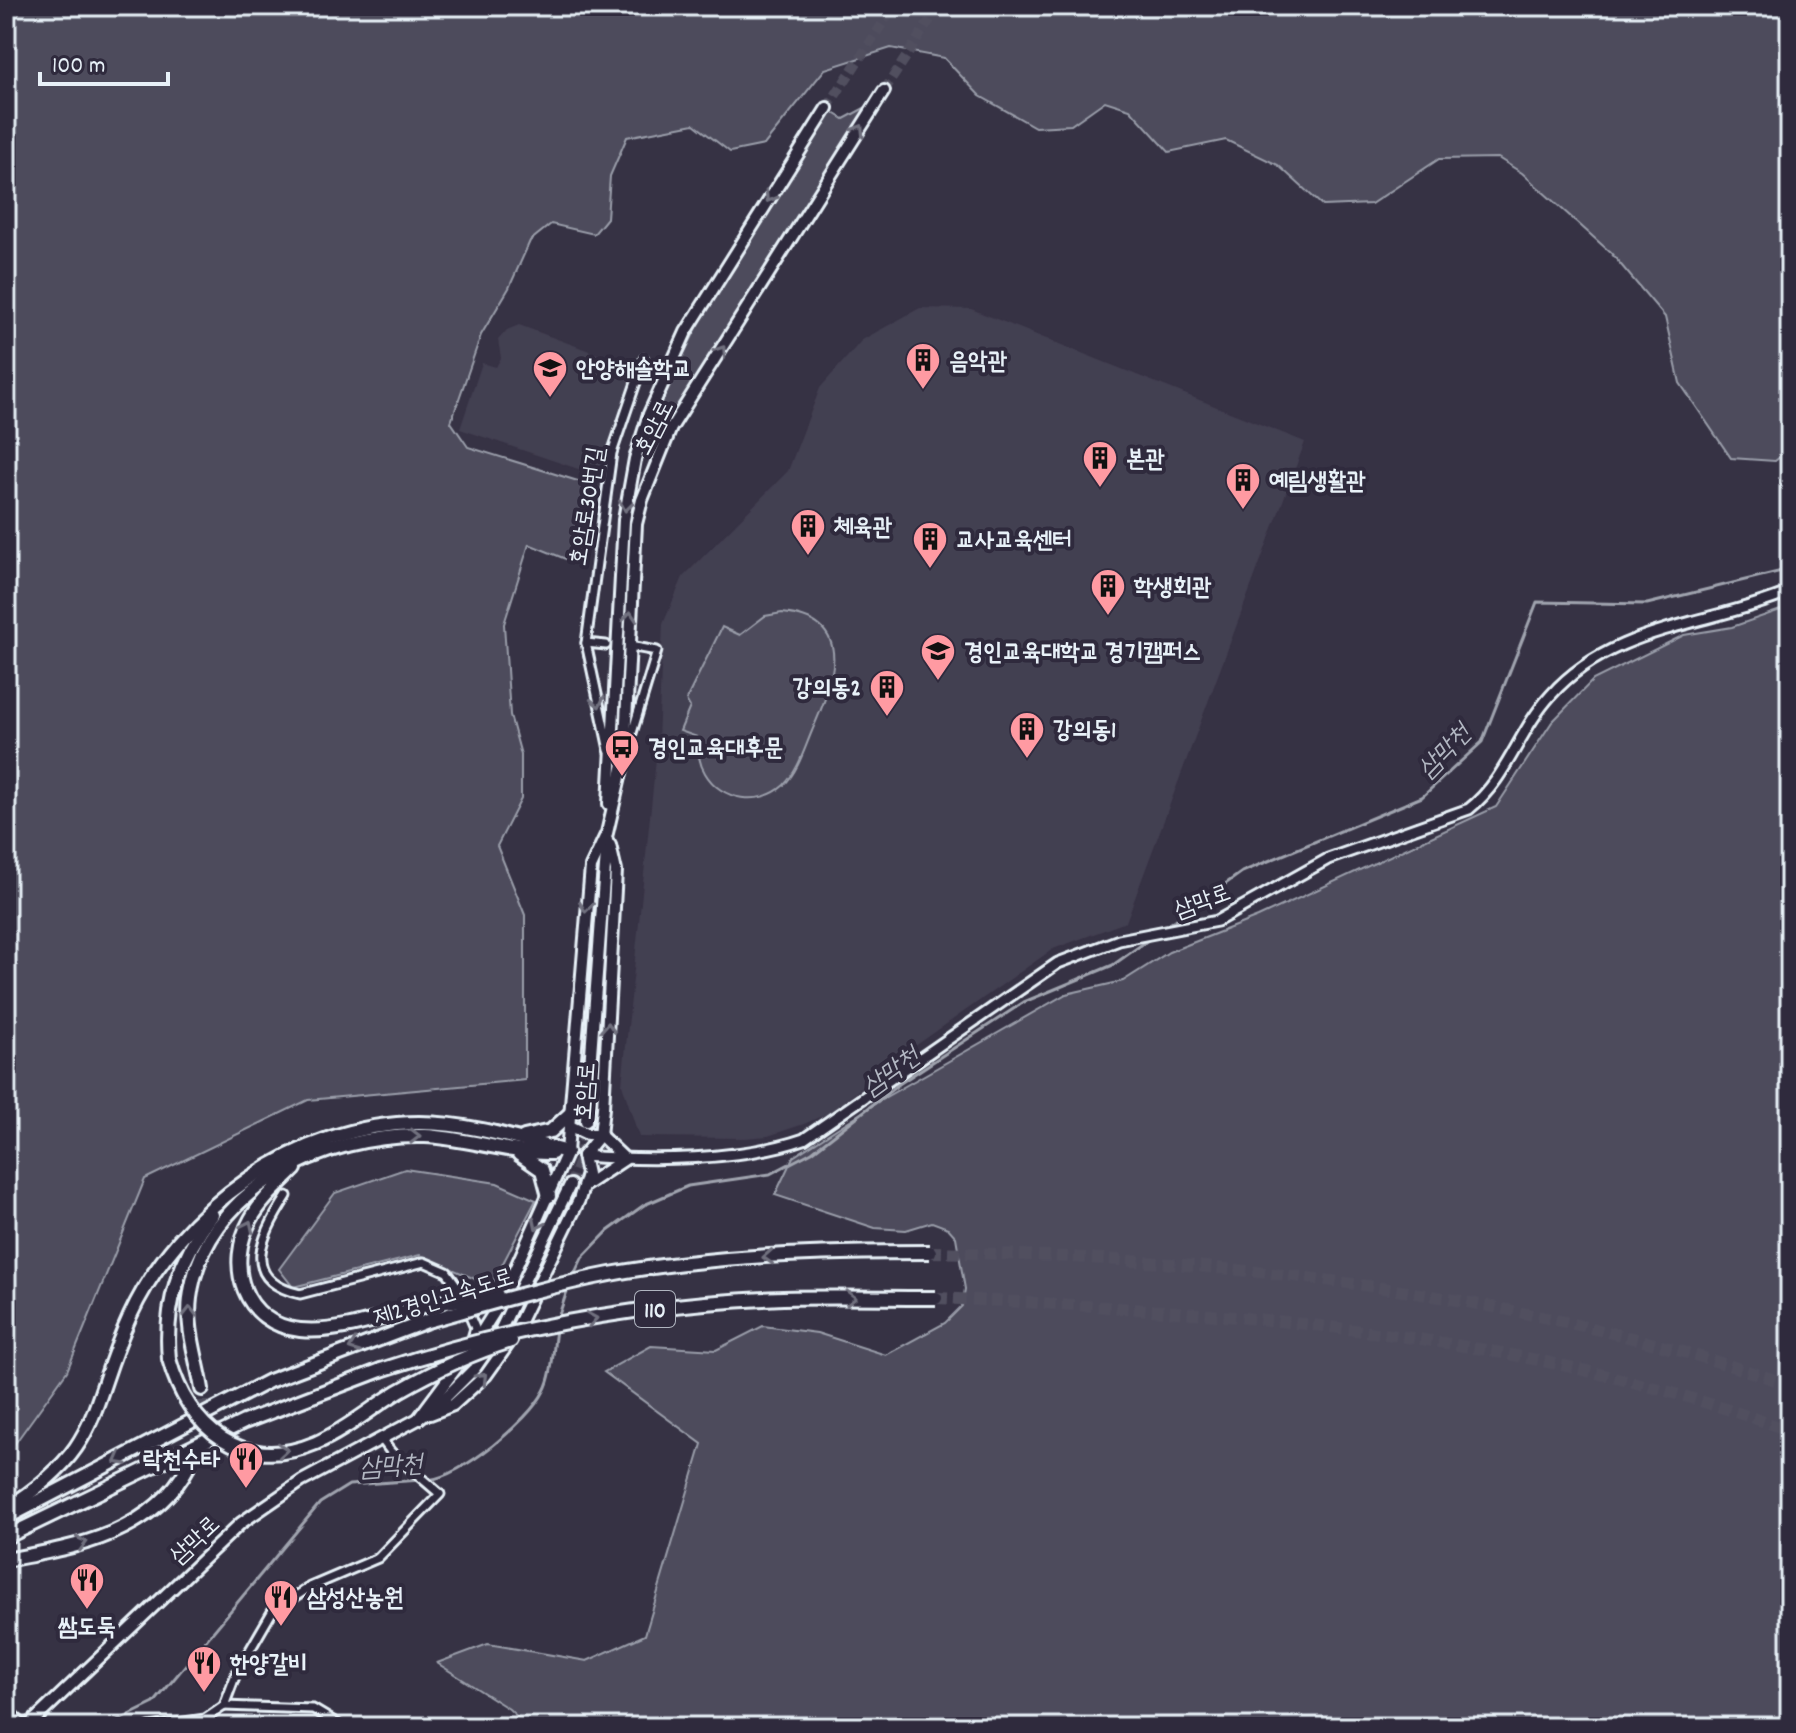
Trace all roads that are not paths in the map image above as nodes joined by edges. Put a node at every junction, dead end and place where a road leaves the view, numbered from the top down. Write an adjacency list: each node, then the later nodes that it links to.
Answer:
1 (884, 91): 9 (main road, 호암로, one-way to 1)
2 (827, 108): 8 (main road, 호암로, one-way to 8)
3 (644, 359): 5 (street, 호암로30번길)
4 (1790, 592): 18 (street, 삼막로)
5 (586, 643): 6 (street); 8 (street, 호암로30번길, one-way to 8)
6 (606, 645)
7 (635, 647): 9 (street)
8 (611, 760): 10 (main road, 호암로)
9 (624, 760): 10 (main road, 호암로)
10 (607, 833): 11 (main road, 호암로, one-way to 11); 12 (main road, 호암로); 14 (main road, 호암로, one-way to 10)
11 (572, 1112): 13 (main road, 호암로); 15 (highway)
12 (586, 1121)
13 (572, 1127): 14 (main road); 16 (main road, 호암로)
14 (600, 1134): 17 (main road, 호암로); 18 (main road)
15 (508, 1142): 16 (highway); 19 (highway, one-way to 15); 23 (highway); 25 (highway)
16 (567, 1152): 17 (main road, 삼막로); 20 (main road, 삼막로)
17 (583, 1156): 18 (street, 삼막로); 22 (main road, 삼막로)
18 (625, 1159): 22 (main road)
19 (303, 1161): 28 (highway, one-way to 19, bridge); 32 (highway, one-way to 19)
20 (557, 1178): 25 (main road, 삼막로); 26 (main road)
21 (570, 1185): 33 (main road, 삼막로)
22 (584, 1186): 26 (main road, 삼막로)
23 (240, 1187): 30 (highway, one-way to 30, bridge); 36 (highway)
24 (287, 1196): 31 (street)
25 (549, 1196): 31 (main road, 삼막로, one-way to 31)
26 (579, 1200): 33 (main road, 삼막로, one-way to 26)
27 (930, 1252): 28 (highway, 제2경인고속도로 / 110, one-way to 28, bridge)
28 (551, 1286): 37 (highway, 제2경인고속도로 / 110, one-way to 37, bridge)
29 (936, 1298): 30 (highway, 110, one-way to 29, bridge)
30 (544, 1326): 38 (highway, 110, bridge)
31 (467, 1355): 33 (main road, 삼막로)
32 (202, 1389)
33 (418, 1419): 34 (main road, 삼막로)
34 (382, 1440): 40 (street); 42 (main road, 삼막로)
35 (189, 1465): 39 (highway, one-way to 35)
36 (6, 1509)
37 (6, 1518)
38 (6, 1537)
39 (6, 1560)
40 (224, 1706): 43 (street); 44 (street)
41 (6, 1708): 42 (street)
42 (26, 1727)
43 (149, 1727)
44 (343, 1727)

